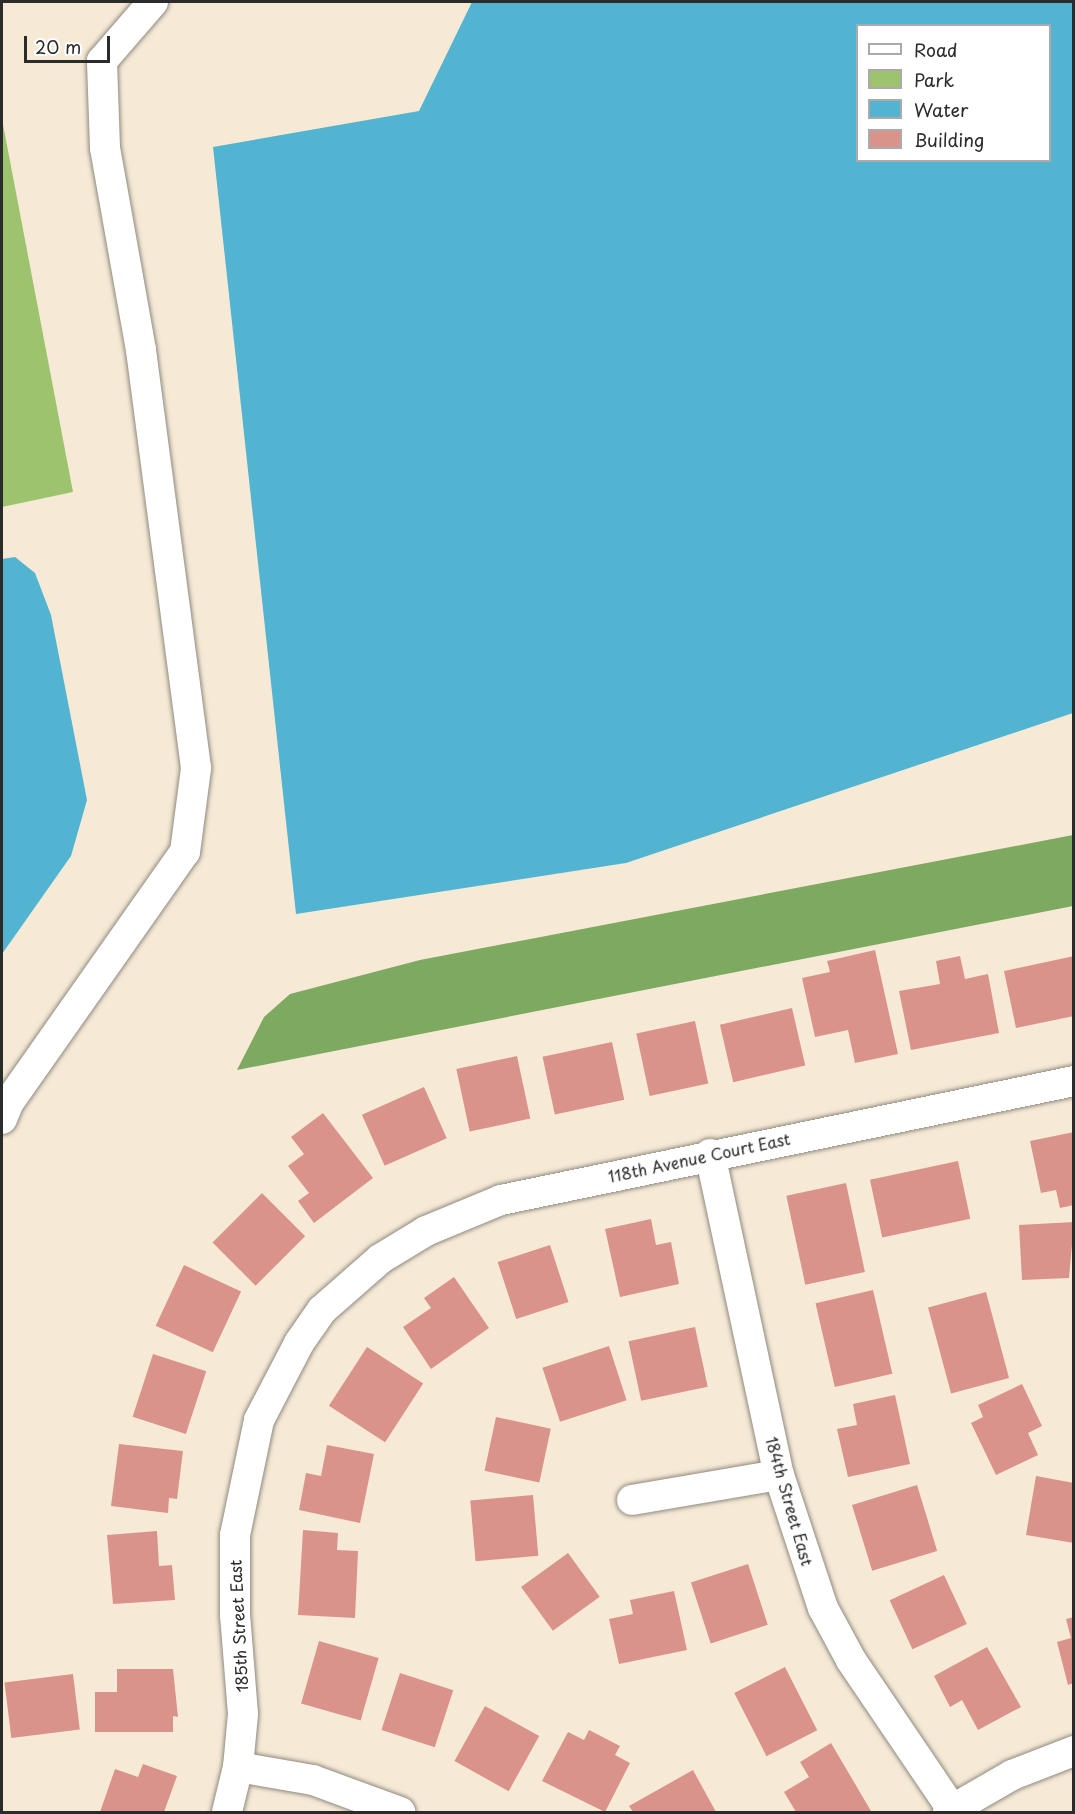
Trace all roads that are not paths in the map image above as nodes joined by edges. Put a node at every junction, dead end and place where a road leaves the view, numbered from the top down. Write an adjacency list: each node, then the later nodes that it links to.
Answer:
1 (153, 2): 3 (street)
2 (1074, 1081): 4 (street, 118th Avenue Court East)
3 (2, 1119)
4 (710, 1154): 5 (street, 118th Avenue Court East); 6 (street, 184th Street East)
5 (347, 1288): 9 (street, 185th Street East)
6 (779, 1475): 7 (street); 10 (street, 184th Street East)
7 (632, 1500)
8 (1074, 1751): 10 (street)
9 (238, 1767): 11 (street, 185th Street East); 12 (street)
10 (950, 1811)
11 (227, 1812)
12 (400, 1812)

